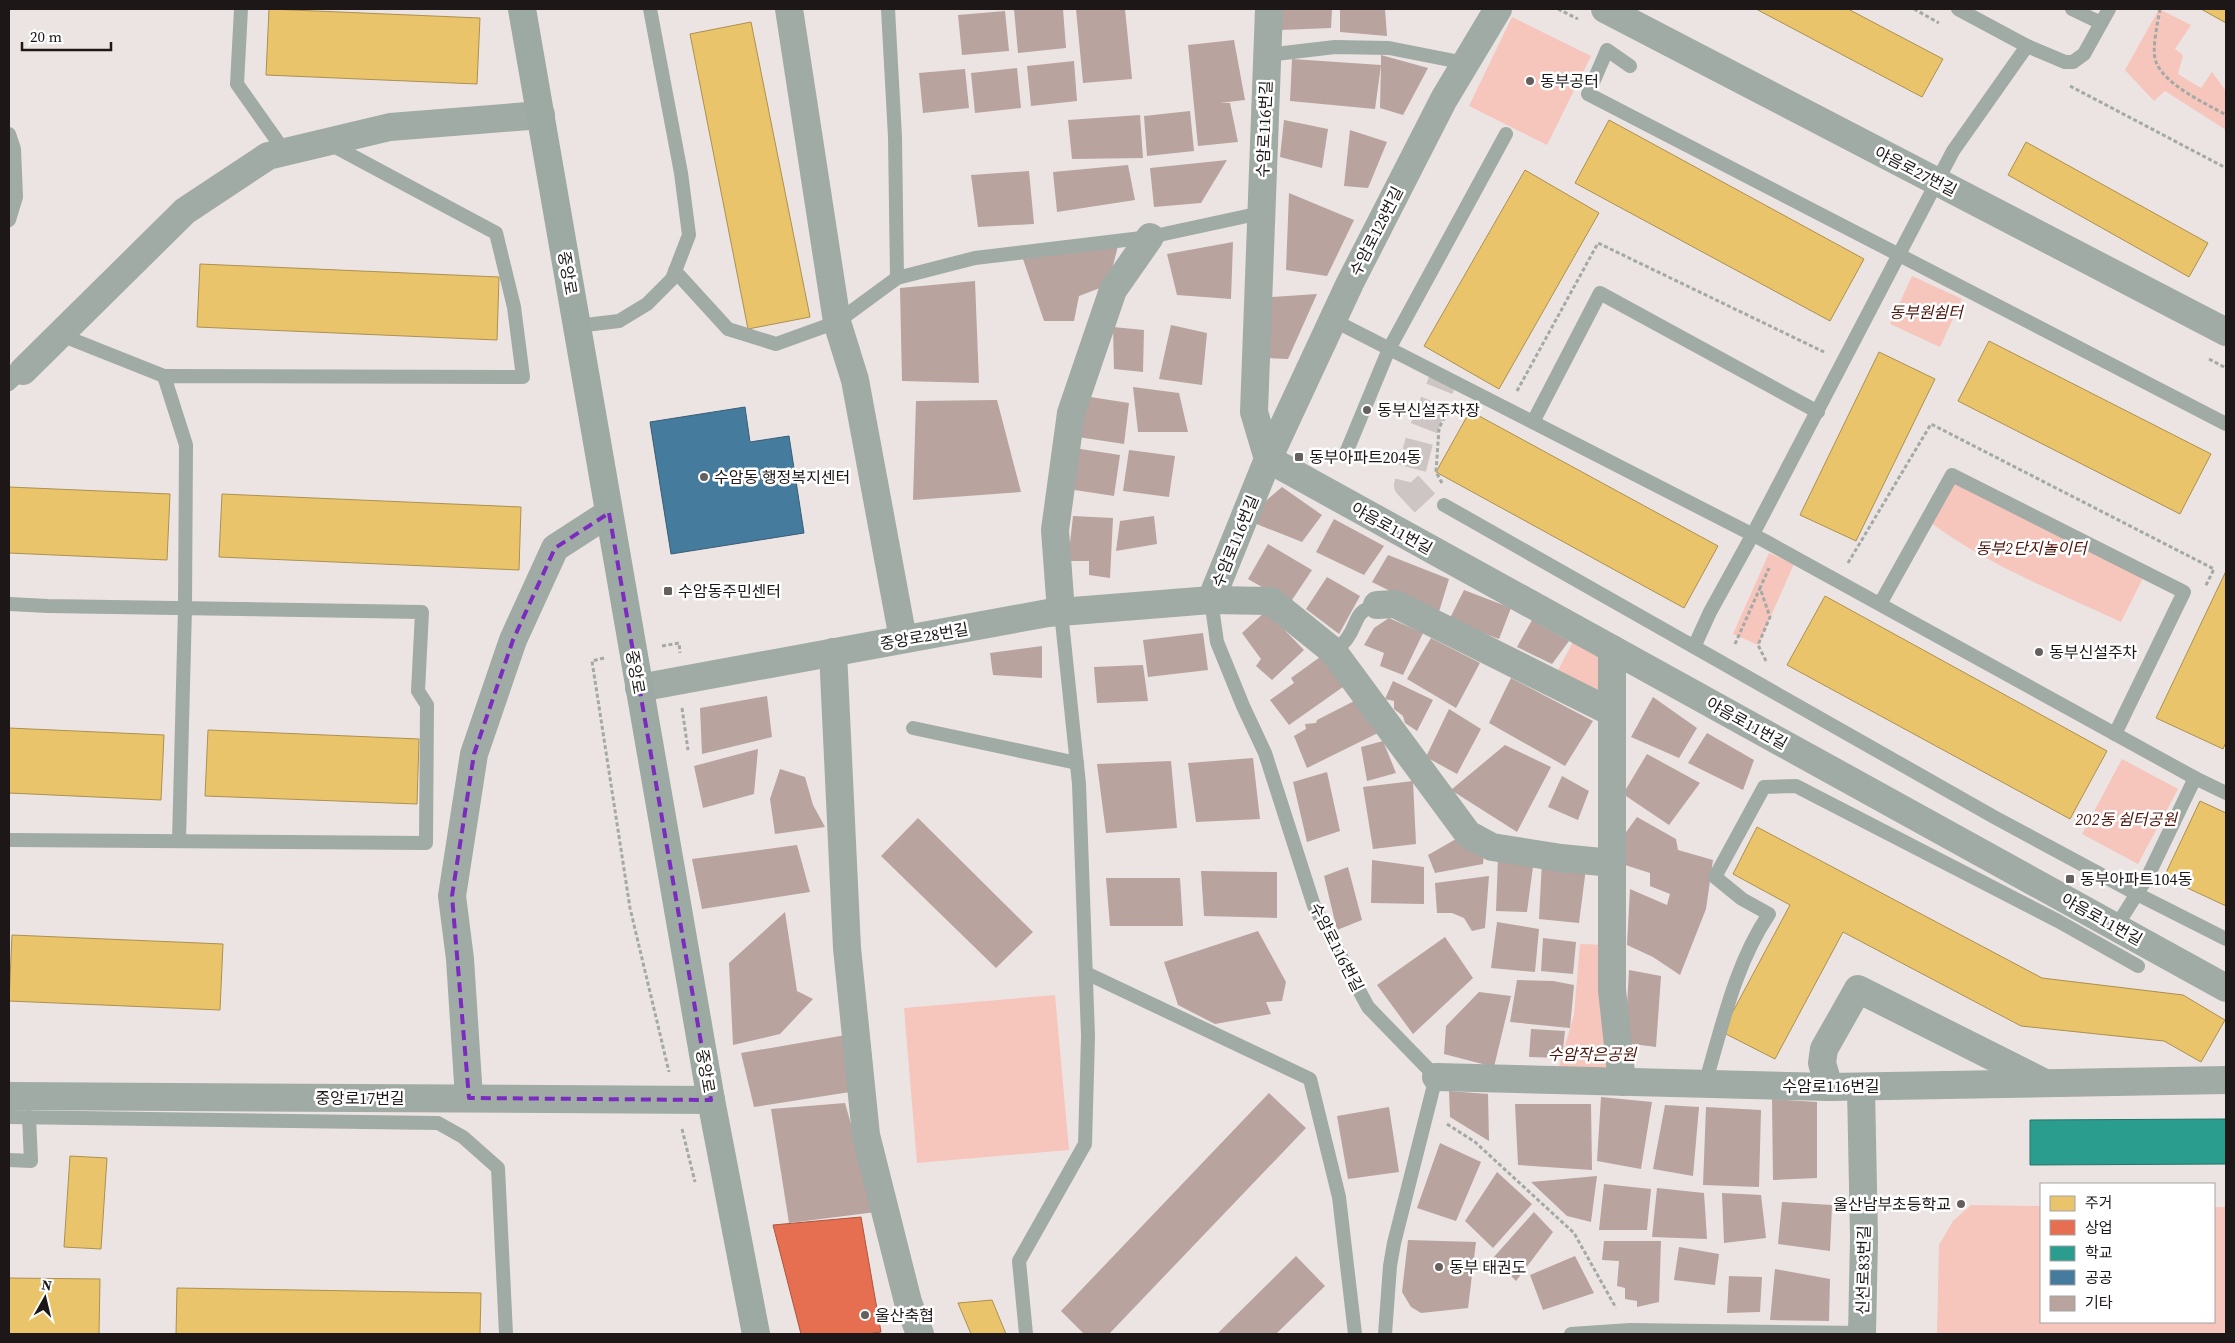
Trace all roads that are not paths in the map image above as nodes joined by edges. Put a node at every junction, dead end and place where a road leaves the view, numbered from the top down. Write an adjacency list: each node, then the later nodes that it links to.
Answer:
1 (241, 9): 21 (lane)
2 (522, 9): 17 (main road, 중앙로)
3 (650, 9): 27 (lane)
4 (789, 9): 30 (street)
5 (888, 9): 28 (lane)
6 (1269, 9): 14 (street, 수암로116번길)
7 (1498, 9): 15 (street, 수암로128번길)
8 (1605, 9): 22 (street, 야음로27번길)
9 (1958, 9): 13 (lane)
10 (2072, 9): 12 (lane)
11 (2108, 9): 12 (lane)
12 (2101, 23): 13 (lane)
13 (2027, 46): 22 (lane)
14 (1267, 55): 15 (lane); 23 (street, 수암로116번길)
15 (1465, 63): 29 (street, 수암로128번길)
16 (1630, 66): 26 (lane)
17 (541, 115): 20 (street); 31 (main road, 중앙로)
18 (9, 134): 24 (lane)
19 (1506, 134): 34 (lane)
20 (327, 142): 21 (street); 35 (lane)
21 (285, 152): 33 (street)
22 (1938, 182): 26 (lane); 32 (street, 야음로27번길)
23 (1262, 213): 25 (lane); 41 (street, 수암로116번길)
24 (9, 220)
25 (1150, 237): 28 (lane); 50 (street)
26 (1900, 255): 37 (lane); 39 (lane)
27 (675, 271): 30 (lane); 31 (lane)
28 (897, 278): 30 (lane)
29 (1333, 320): 34 (lane); 41 (street, 수암로128번길)
30 (837, 322): 51 (street)
31 (577, 326): 43 (main road, 중앙로)
32 (2226, 332)
33 (61, 335): 35 (lane); 36 (street)
34 (1389, 349): 38 (lane); 40 (lane)
35 (164, 376): 49 (lane)
36 (16, 378)
37 (1818, 412): 38 (lane); 44 (lane)
38 (1533, 422): 44 (lane)
39 (2226, 424)
40 (1346, 453)
41 (1268, 459): 45 (street, 수암로116번길); 53 (street, 야음로11번길)
42 (1444, 505): 52 (lane)
43 (609, 513): 56 (main road, 중앙로); 82 (street)
44 (1753, 534): 47 (lane); 52 (lane)
45 (1211, 600): 50 (street, 중앙로28번길); 54 (street, 중앙로28번길); 73 (lane, 수암로116번길)
46 (9, 604): 49 (lane)
47 (1880, 604): 59 (lane); 59 (lane)
48 (1377, 605): 54 (lane); 57 (street)
49 (185, 608): 64 (lane); 64 (lane)
50 (1061, 612): 51 (street, 중앙로28번길); 60 (lane)
51 (903, 639): 55 (street, 중앙로28번길)
52 (1694, 647): 66 (lane)
53 (1612, 649): 57 (street); 67 (street, 야음로11번길)
54 (1333, 651): 65 (street, 중앙로28번길)
55 (833, 652): 56 (street, 중앙로28번길); 90 (street)
56 (639, 688): 83 (main road, 중앙로)
57 (1611, 712): 65 (street)
58 (913, 728): 60 (lane)
59 (2115, 734): 61 (lane)
60 (1077, 763): 70 (lane)
61 (2195, 778): 62 (lane); 66 (lane)
62 (2226, 793)
63 (9, 840): 64 (lane)
64 (179, 841)
65 (1612, 863): 75 (street)
66 (2137, 894): 67 (lane); 68 (lane)
67 (2116, 927): 71 (street, 야음로11번길)
68 (2226, 939)
69 (2138, 966): 77 (lane)
70 (1086, 973): 91 (lane); 92 (lane)
71 (2226, 988)
72 (1991, 1056): 76 (street); 78 (street); 80 (street)
73 (1436, 1077): 75 (street, 수암로116번길); 93 (lane)
74 (2226, 1080): 76 (street, 수암로116번길)
75 (1622, 1082): 77 (street, 수암로116번길)
76 (2044, 1083): 78 (street, 수암로116번길)
77 (1705, 1084): 80 (street, 수암로116번길)
78 (1977, 1085): 79 (street, 수암로116번길)
79 (1861, 1086): 80 (street, 수암로116번길); 87 (street, 신선로83번길)
80 (1829, 1087)
81 (9, 1096): 82 (street, 중앙로17번길)
82 (469, 1098): 83 (street, 중앙로17번길)
83 (711, 1100): 89 (main road, 중앙로)
84 (9, 1117): 85 (lane)
85 (29, 1117): 86 (lane); 88 (lane)
86 (9, 1160)
87 (1862, 1333): 94 (lane)
88 (506, 1334)
89 (756, 1334)
90 (919, 1334)
91 (1026, 1334)
92 (1355, 1334)
93 (1385, 1334)
94 (1571, 1334)

